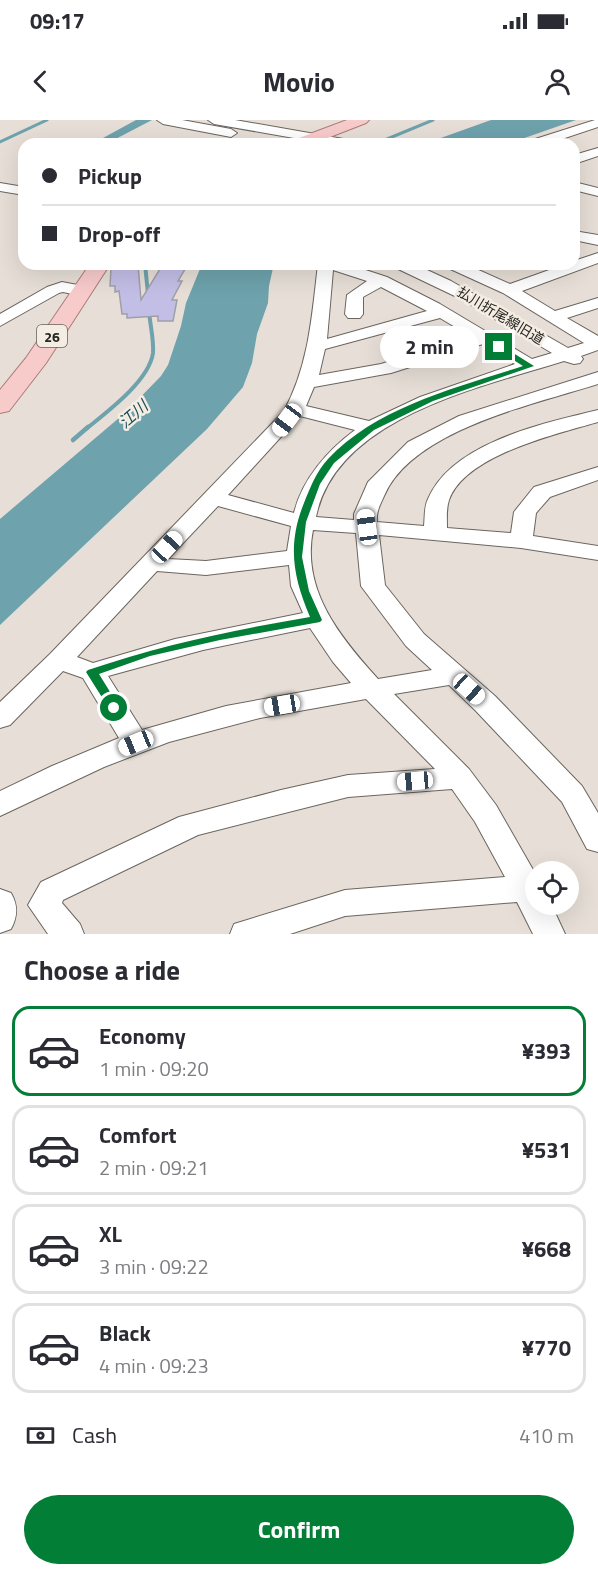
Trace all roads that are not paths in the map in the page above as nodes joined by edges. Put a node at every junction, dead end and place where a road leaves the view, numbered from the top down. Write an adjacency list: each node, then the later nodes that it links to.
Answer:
1 (163, 120): 6 (street)
2 (214, 120): 7 (street)
3 (361, 120): 8 (main road)
4 (375, 120): 9 (main road)
5 (598, 123): 10 (street)
6 (260, 138)
7 (312, 138)
8 (333, 138)
9 (335, 138)
10 (552, 138)
11 (598, 152): 12 (street)
12 (580, 160)
13 (580, 164): 14 (street)
14 (598, 168)
15 (0, 187): 17 (street)
16 (580, 188): 18 (street)
17 (18, 190)
18 (598, 192)
19 (580, 200): 20 (street)
20 (598, 204)
21 (580, 236): 22 (street)
22 (598, 240)
23 (598, 258): 24 (street)
24 (580, 264)
25 (85, 270): 33 (main road, 26)
26 (95, 270): 33 (main road, 26)
27 (327, 270): 41 (street)
28 (348, 270): 32 (street)
29 (416, 270): 43 (street, 払川折尾線旧道)
30 (470, 270): 34 (street)
31 (565, 270): 34 (street)
32 (381, 280): 36 (street); 37 (street)
33 (77, 290): 39 (street); 47 (main road, 26); 48 (main road, 26)
34 (509, 290): 38 (street)
35 (598, 303): 38 (street)
36 (441, 312): 40 (street); 41 (street)
37 (354, 314)
38 (552, 316): 42 (street)
39 (0, 321)
40 (484, 338): 44 (street); 46 (street)
41 (317, 344): 46 (street)
42 (598, 344): 43 (street)
43 (567, 355): 44 (street); 45 (street, 払川折尾線旧道)
44 (530, 366): 51 (street)
45 (598, 376): 55 (street)
46 (307, 383): 49 (street)
47 (0, 388)
48 (0, 406)
49 (295, 409): 51 (street); 53 (street)
50 (598, 416): 56 (street)
51 (371, 428): 54 (street)
52 (598, 472): 57 (street)
53 (213, 498): 54 (street); 60 (street)
54 (301, 522): 55 (street); 59 (street)
55 (367, 527): 56 (street); 64 (street)
56 (435, 533): 57 (street)
57 (521, 541): 58 (street)
58 (598, 553)
59 (297, 557): 60 (street); 61 (street)
60 (152, 563): 62 (street)
61 (316, 620): 63 (street); 65 (street)
62 (59, 660): 63 (street); 66 (street)
63 (92, 672): 67 (street)
64 (454, 675): 65 (street); 70 (street)
65 (373, 690): 67 (street); 68 (street)
66 (0, 718)
67 (136, 743): 69 (street)
68 (459, 778): 71 (street); 76 (street)
69 (0, 805)
70 (598, 840)
71 (525, 886)
72 (525, 888): 77 (street)
73 (0, 902): 75 (street)
74 (540, 915): 78 (street)
75 (0, 919)
76 (68, 934)
77 (246, 934)
78 (549, 934)

